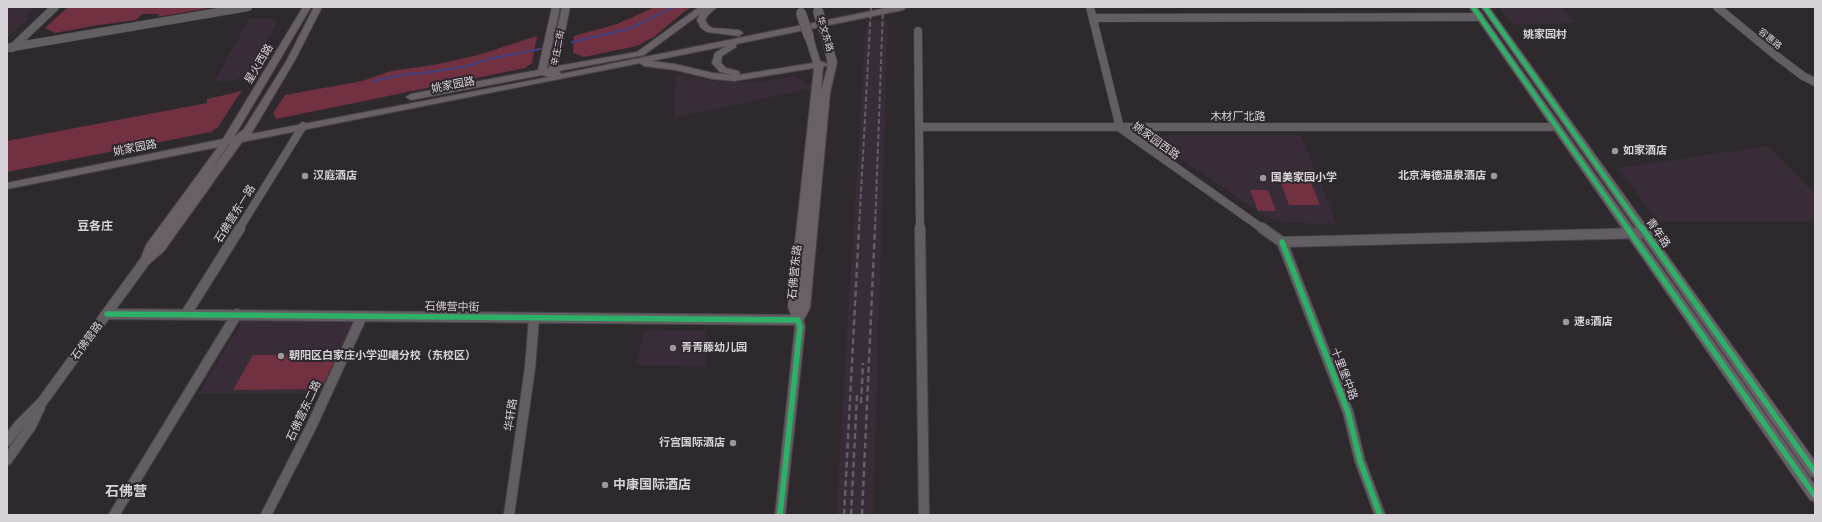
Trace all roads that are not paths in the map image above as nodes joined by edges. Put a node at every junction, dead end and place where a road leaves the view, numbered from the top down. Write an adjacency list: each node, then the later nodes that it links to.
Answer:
1 (55, 7): 21 (street)
2 (248, 7): 21 (street)
3 (307, 7): 35 (main road, 星火西路)
4 (318, 7): 34 (main road)
5 (556, 7): 27 (main road, 辛庄二街)
6 (566, 7): 28 (main road, 辛庄二街)
7 (704, 7): 23 (main road)
8 (713, 7): 20 (main road)
9 (876, 7): 20 (main road, 姚家园路)
10 (904, 7): 20 (main road, 姚家园路)
11 (1090, 7): 18 (street, 姚家园西路)
12 (1473, 7): 17 (main road, 青年路)
13 (1485, 7): 38 (main road, 青年路)
14 (1717, 7): 29 (street, 容惠路)
15 (817, 9): 24 (main road, 华文东路, bridge)
16 (800, 10): 26 (main road, 华文东路, bridge)
17 (1480, 17): 18 (street); 32 (main road, 青年路)
18 (1093, 18): 33 (street, 姚家园西路)
19 (918, 31): 31 (street)
20 (742, 36): 23 (main road, 姚家园路); 25 (main road, 姚家园路); 26 (main road)
21 (10, 47): 22 (street)
22 (7, 53)
23 (641, 53): 28 (main road, 姚家园路)
24 (832, 60): 26 (main road); 47 (main road, 石佛营东路)
25 (633, 62): 26 (main road); 28 (main road, 姚家园路)
26 (818, 63): 47 (main road, 石佛营东路)
27 (542, 72): 28 (main road, 辛庄二街); 34 (main road, 姚家园路)
28 (556, 74): 30 (main road, 姚家园路)
29 (1815, 82)
30 (304, 126): 35 (main road, 姚家园路); 43 (street, 石佛营东一路)
31 (919, 127): 33 (street, 木材厂北路); 57 (street)
32 (1557, 127): 33 (street, 木材厂北路); 39 (main road, 青年路)
33 (1120, 128): 40 (street, 姚家园西路)
34 (248, 130): 35 (main road)
35 (232, 138): 36 (main road, 姚家园路); 37 (main road, 姚家园路); 41 (main road, 石佛营路)
36 (7, 178)
37 (7, 186)
38 (1646, 233): 39 (street); 51 (main road, 青年路)
39 (1632, 234): 40 (street); 52 (main road, 青年路)
40 (1282, 242): 58 (street, 十里堡中路)
41 (145, 261): 42 (street, 石佛营路)
42 (107, 314): 43 (street, 石佛营中街); 48 (street, 石佛营路)
43 (186, 314): 44 (street, 石佛营中街)
44 (237, 314): 45 (street, 石佛营中街); 53 (street)
45 (362, 316): 46 (street, 石佛营中街); 54 (street, 石佛营东二路)
46 (534, 318): 47 (street, 石佛营中街); 55 (street, 华轩路)
47 (798, 320): 56 (street)
48 (42, 402): 49 (street, 石佛营路); 50 (street, 石佛营路)
49 (7, 441)
50 (7, 460)
51 (1815, 472)
52 (1815, 496)
53 (114, 515)
54 (266, 515)
55 (508, 515)
56 (780, 515)
57 (924, 515)
58 (1380, 515)

